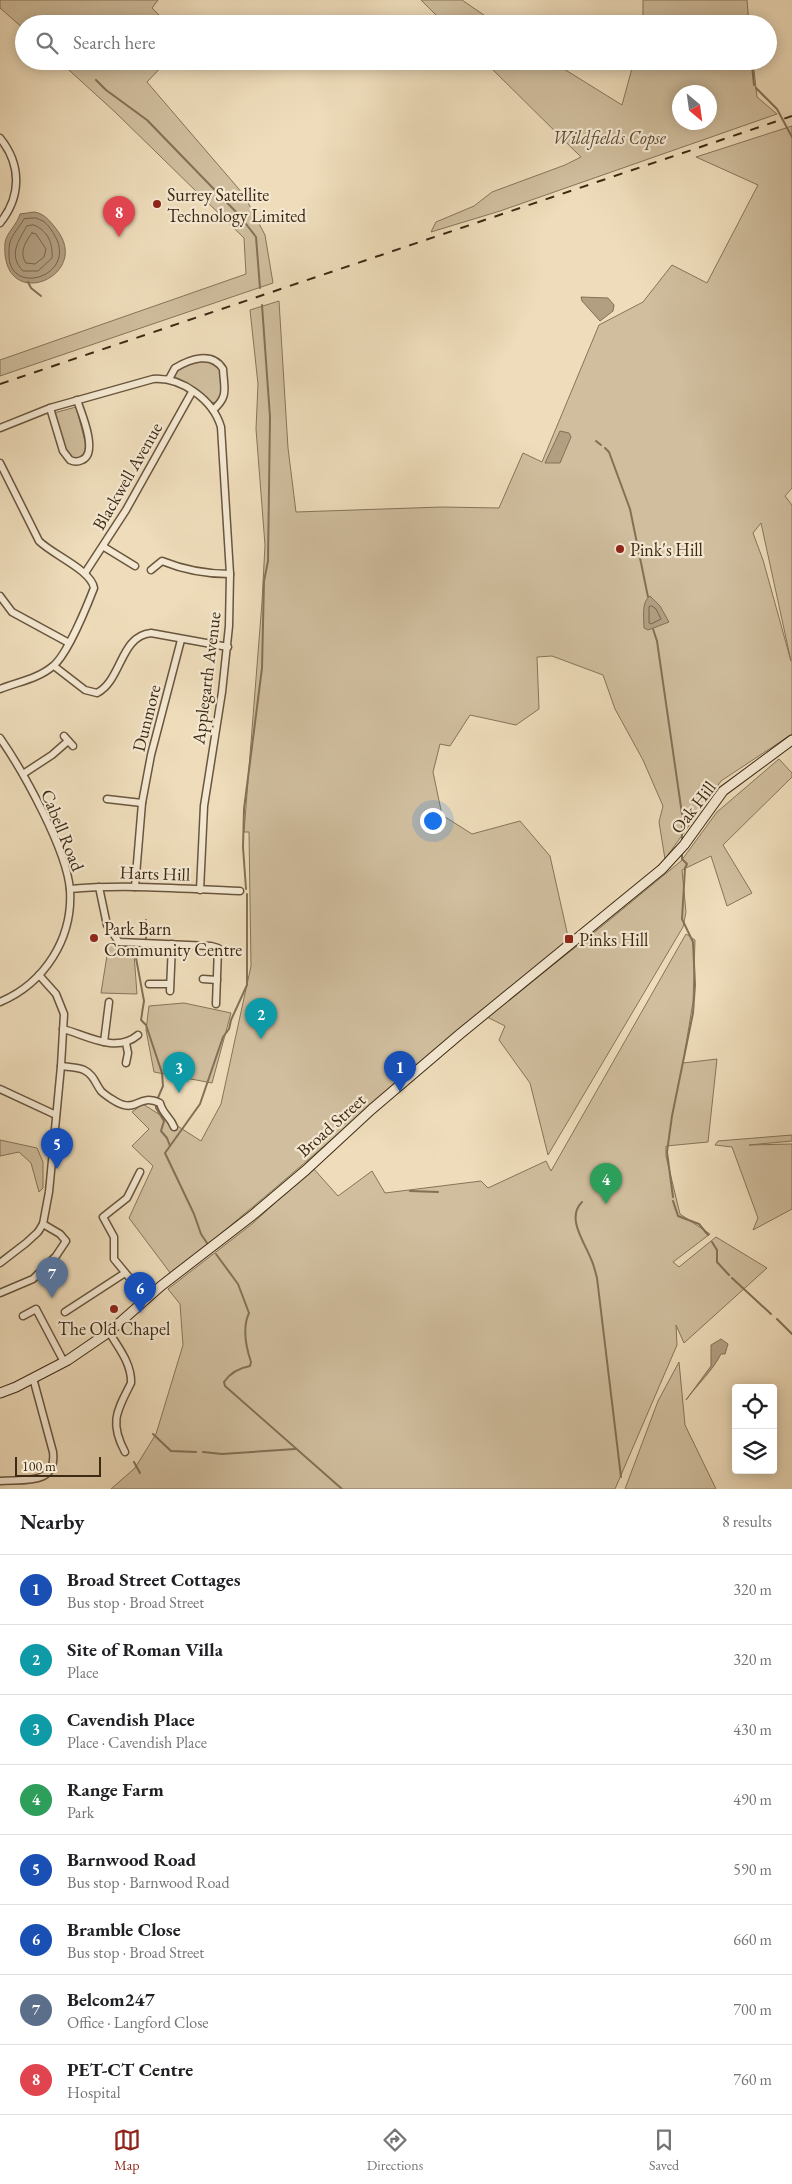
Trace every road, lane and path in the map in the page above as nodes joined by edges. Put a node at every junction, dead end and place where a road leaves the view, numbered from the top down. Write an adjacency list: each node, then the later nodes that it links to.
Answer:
1 (0, 138): 2 (street)
2 (0, 224)
3 (169, 379): 4 (street, Applegarth Avenue); 5 (street); 7 (street)
4 (192, 392): 7 (street, Applegarth Avenue); 10 (street, Blackwell Avenue)
5 (76, 400): 6 (street); 6 (street)
6 (50, 408): 8 (street)
7 (213, 410): 16 (street, Applegarth Avenue)
8 (0, 428)
9 (0, 463): 15 (street)
10 (104, 547): 13 (street); 15 (street, Blackwell Avenue)
11 (162, 554): 12 (street)
12 (162, 562): 14 (street); 16 (street)
13 (135, 566)
14 (152, 570)
15 (85, 573): 19 (street)
16 (230, 574): 20 (street, Applegarth Avenue)
17 (0, 596): 19 (street)
18 (181, 640): 20 (street); 21 (street); 29 (street, Dunmore)
19 (69, 643): 21 (street)
20 (228, 647): 34 (street, Applegarth Avenue)
21 (54, 666): 22 (street)
22 (0, 689)
23 (0, 738): 26 (street, Cabell Road)
24 (792, 740): 30 (street, Oak Hill)
25 (69, 741): 27 (street)
26 (2, 746): 27 (street, Cabell Road)
27 (23, 774): 33 (street, Cabell Road)
28 (106, 799): 29 (street)
29 (142, 803): 32 (street, Dunmore)
30 (670, 860): 58 (street, Broad Street)
31 (99, 887): 32 (street, Harts Hill); 33 (street, Harts Hill); 36 (street)
32 (135, 887): 34 (street, Harts Hill)
33 (70, 890): 37 (street, Cabell Road)
34 (200, 890): 35 (street, Harts Hill)
35 (240, 891)
36 (172, 944): 39 (street); 40 (street)
37 (40, 975): 41 (street, Cabell Road); 44 (street)
38 (203, 979): 39 (street)
39 (217, 980): 43 (street)
40 (149, 984)
41 (0, 1002)
42 (109, 1002): 46 (street)
43 (216, 1004)
44 (63, 1029): 46 (street); 49 (street)
45 (138, 1035): 47 (street)
46 (104, 1042): 47 (street)
47 (126, 1043): 48 (street)
48 (126, 1064)
49 (61, 1066): 51 (street); 52 (street)
50 (0, 1089): 51 (street)
51 (56, 1115): 54 (street)
52 (174, 1127)
53 (140, 1172): 56 (street)
54 (43, 1224): 55 (street); 57 (street)
55 (0, 1263)
56 (124, 1274): 58 (street); 59 (street)
57 (0, 1293)
58 (147, 1299): 61 (street, Broad Street)
59 (65, 1312)
60 (23, 1316): 62 (street)
61 (109, 1332): 62 (street, Broad Street); 65 (street)
62 (64, 1362): 63 (street, Broad Street)
63 (33, 1378): 64 (street, Broad Street); 66 (street)
64 (0, 1393)
65 (125, 1452)
66 (0, 1481)

